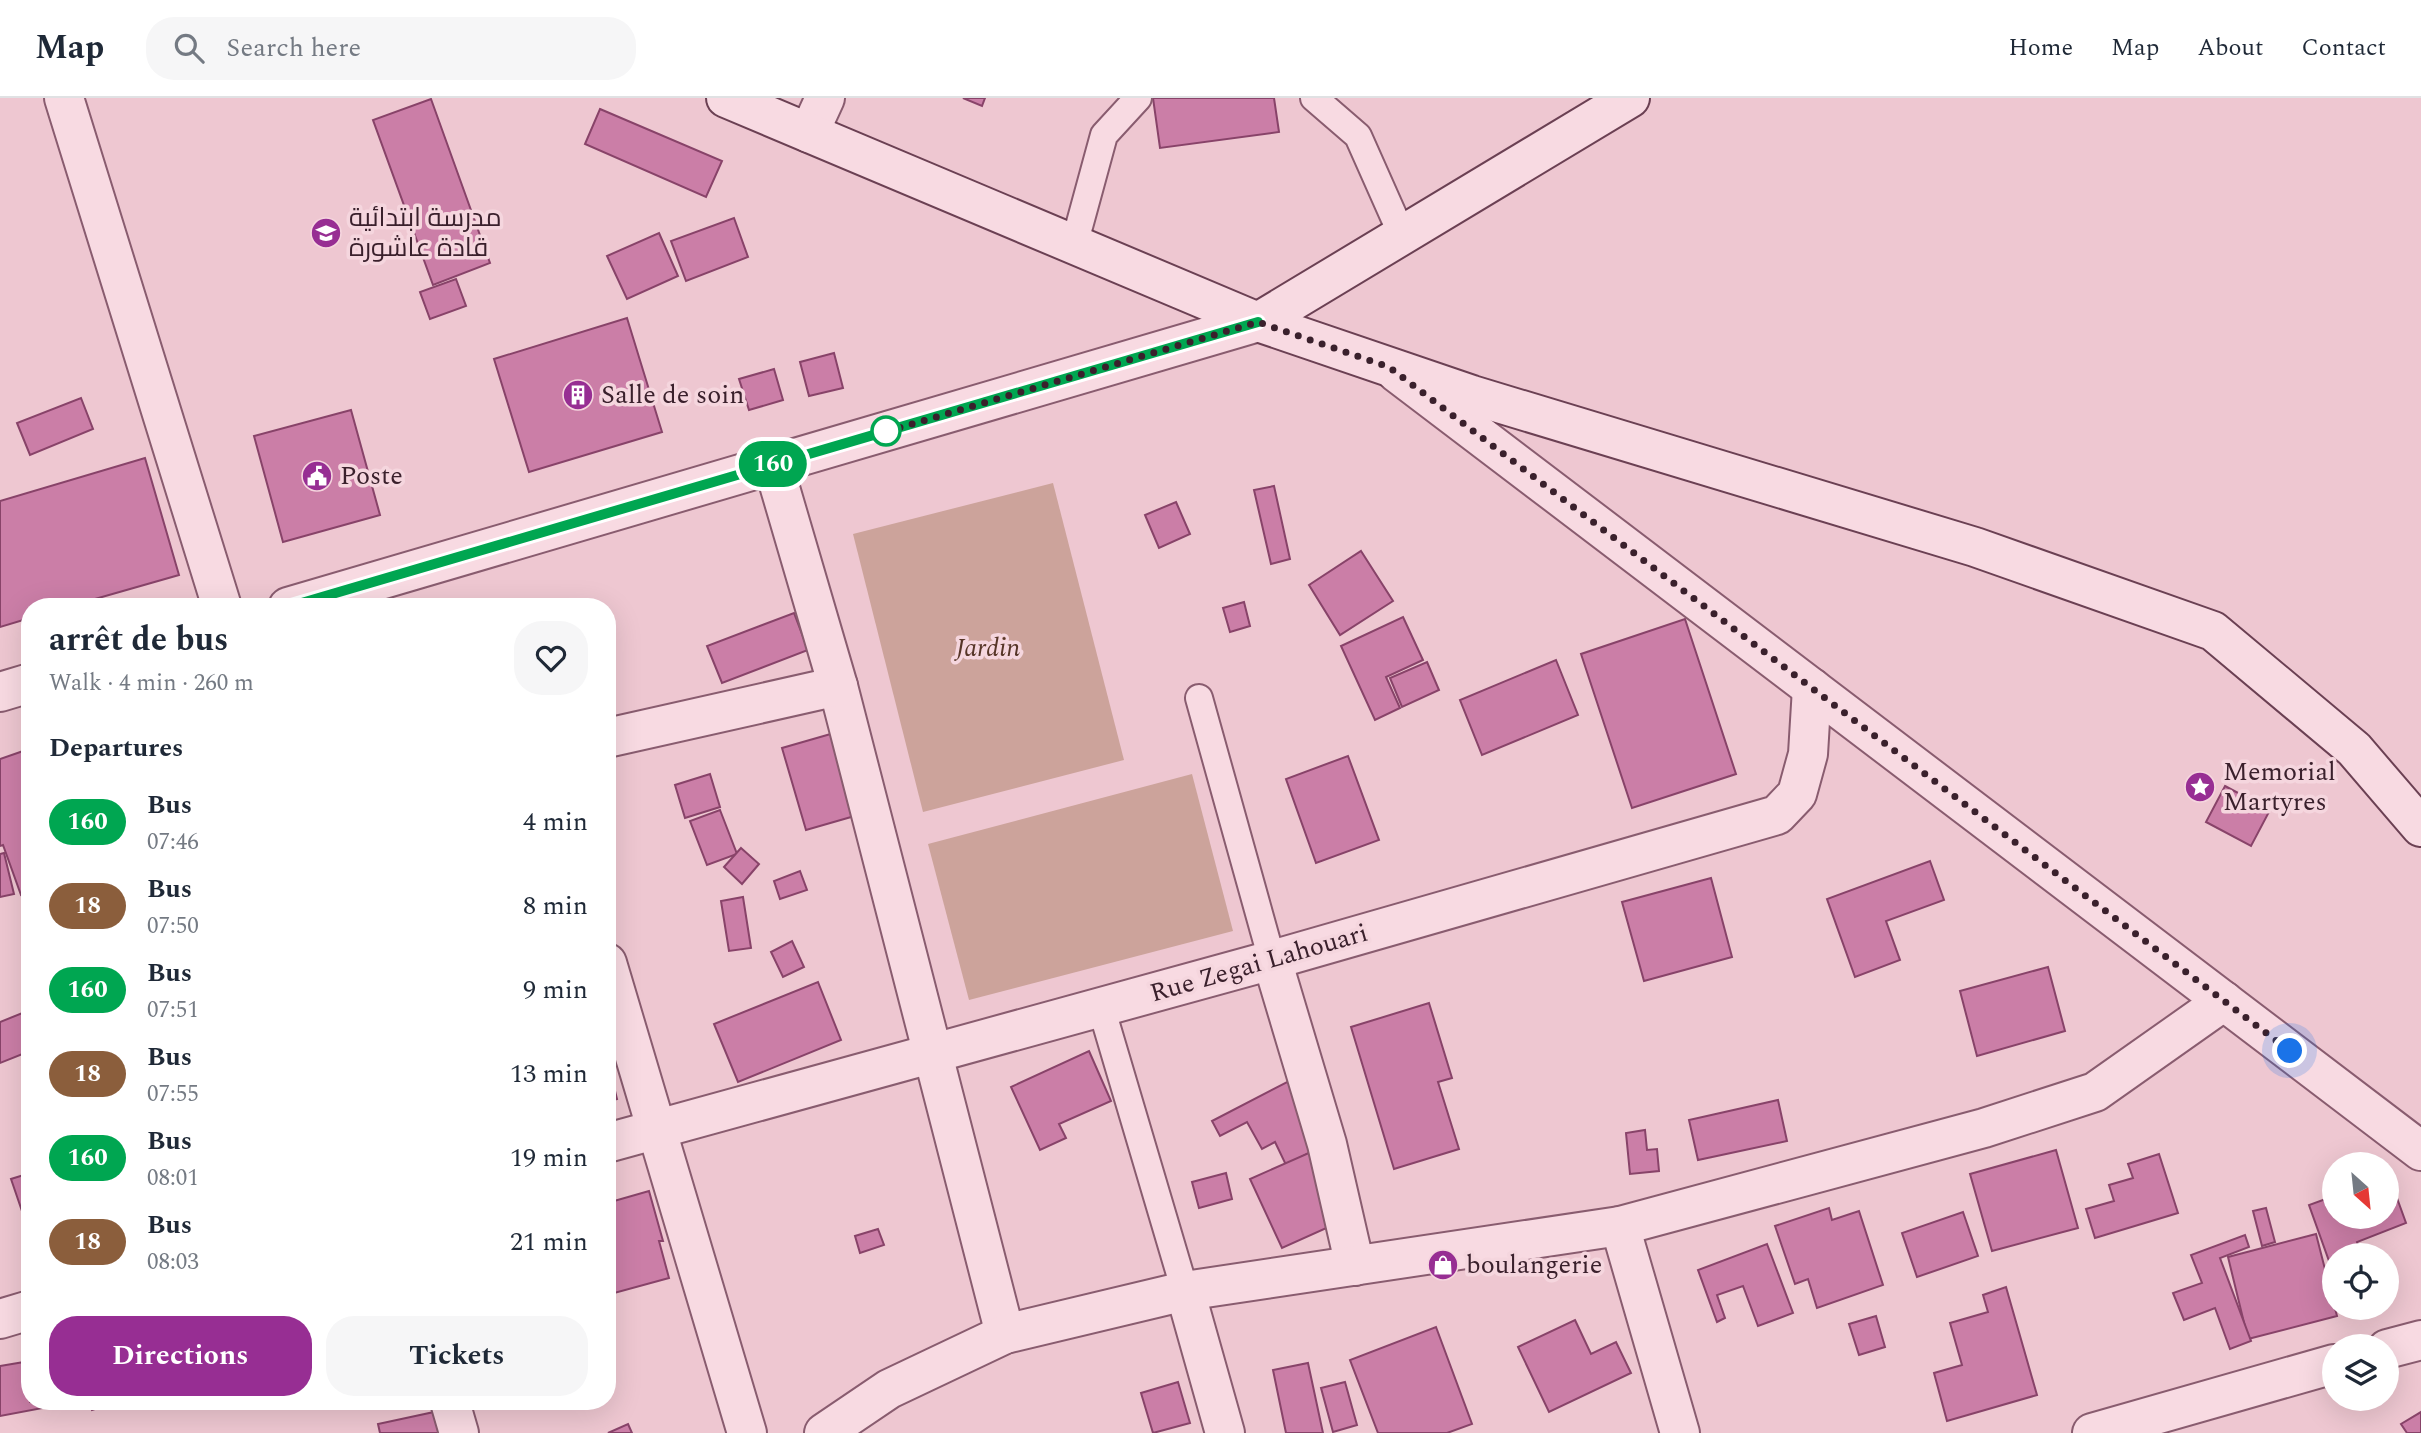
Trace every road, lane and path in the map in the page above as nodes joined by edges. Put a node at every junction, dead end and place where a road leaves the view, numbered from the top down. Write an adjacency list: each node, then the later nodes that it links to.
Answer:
1 (64, 98): 13 (street)
2 (726, 98): 7 (street)
3 (825, 98): 7 (street)
4 (1138, 98): 9 (lane)
5 (1314, 98): 8 (lane)
6 (1630, 98): 8 (street)
7 (809, 133): 9 (street)
8 (1402, 235): 10 (street)
9 (1074, 244): 10 (street)
10 (1258, 322): 11 (street); 12 (street)
11 (1389, 367): 17 (street); 21 (street)
12 (773, 464): 14 (street); 16 (street)
13 (219, 598)
14 (319, 598)
15 (21, 686): 18 (street)
16 (838, 686): 20 (street); 26 (street)
17 (1812, 688): 22 (street, Rue Zegai Lahouari); 24 (street)
18 (0, 692)
19 (1199, 698): 22 (lane)
20 (616, 736)
21 (2421, 827)
22 (1272, 960): 25 (street, Rue Zegai Lahouari); 31 (street)
23 (616, 994): 27 (street)
24 (2224, 1001): 29 (street); 30 (street)
25 (1101, 1007): 26 (street, Rue Zegai Lahouari); 32 (lane)
26 (935, 1054): 27 (street, Rue Zegai Lahouari); 35 (street)
27 (655, 1129): 28 (street, Rue Zegai Lahouari); 41 (street)
28 (616, 1140)
29 (2421, 1151)
30 (1620, 1226): 31 (street); 44 (street)
31 (1356, 1266): 32 (street)
32 (1185, 1291): 35 (street); 43 (street)
33 (21, 1313): 34 (street)
34 (0, 1319)
35 (1005, 1334): 42 (street)
36 (2421, 1339): 37 (street)
37 (2399, 1345)
38 (2322, 1367): 45 (street)
39 (452, 1410): 40 (street)
40 (459, 1433)
41 (747, 1433)
42 (824, 1433)
43 (1225, 1433)
44 (1680, 1433)
45 (2092, 1433)

